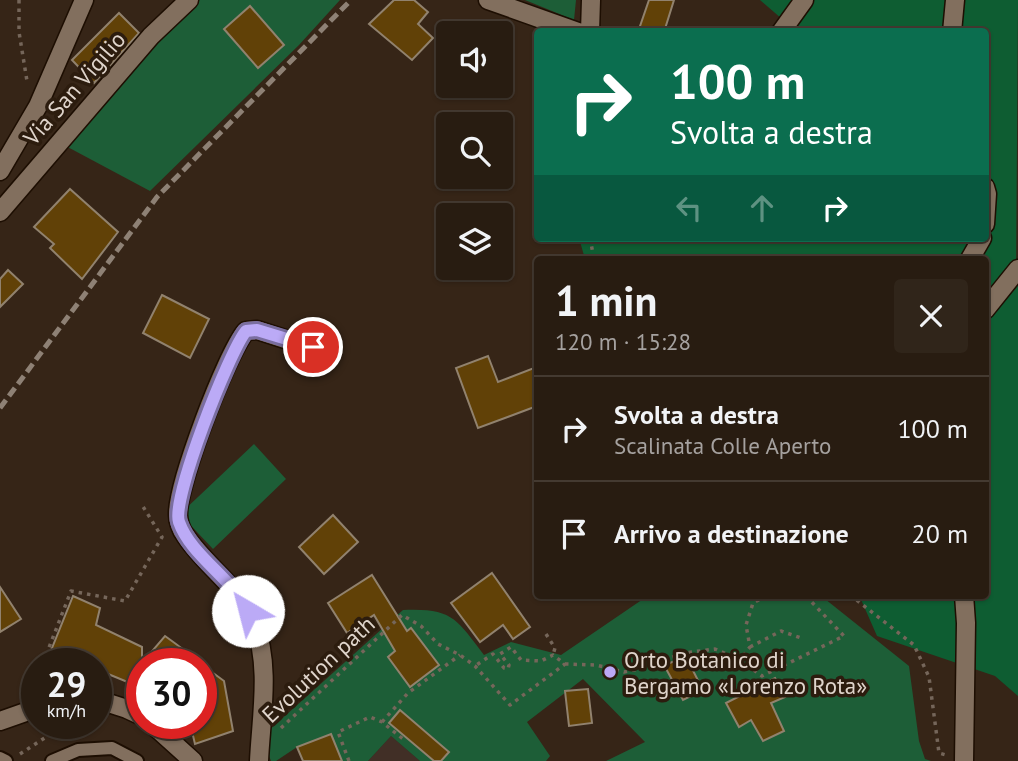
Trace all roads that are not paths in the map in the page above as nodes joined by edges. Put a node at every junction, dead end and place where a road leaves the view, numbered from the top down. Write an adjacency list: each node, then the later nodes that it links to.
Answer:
1 (83, 0): 11 (street)
2 (189, 0): 12 (street, Via San Vigilio)
3 (488, 0): 7 (street)
4 (591, 0): 8 (street)
5 (804, 0): 9 (street)
6 (955, 0): 10 (street)
7 (567, 28)
8 (590, 28)
9 (784, 28)
10 (952, 28)
11 (0, 171)
12 (0, 212)
13 (1018, 269): 14 (street)
14 (989, 305)
15 (328, 353): 22 (street)
16 (964, 599): 24 (street)
17 (21, 714): 19 (street)
18 (21, 719): 20 (street)
19 (0, 721)
20 (0, 734)
21 (169, 739): 28 (street)
22 (259, 755)
23 (0, 758): 25 (lane)
24 (964, 760)
25 (8, 761)
26 (52, 761): 27 (lane)
27 (136, 761)
28 (193, 761)

